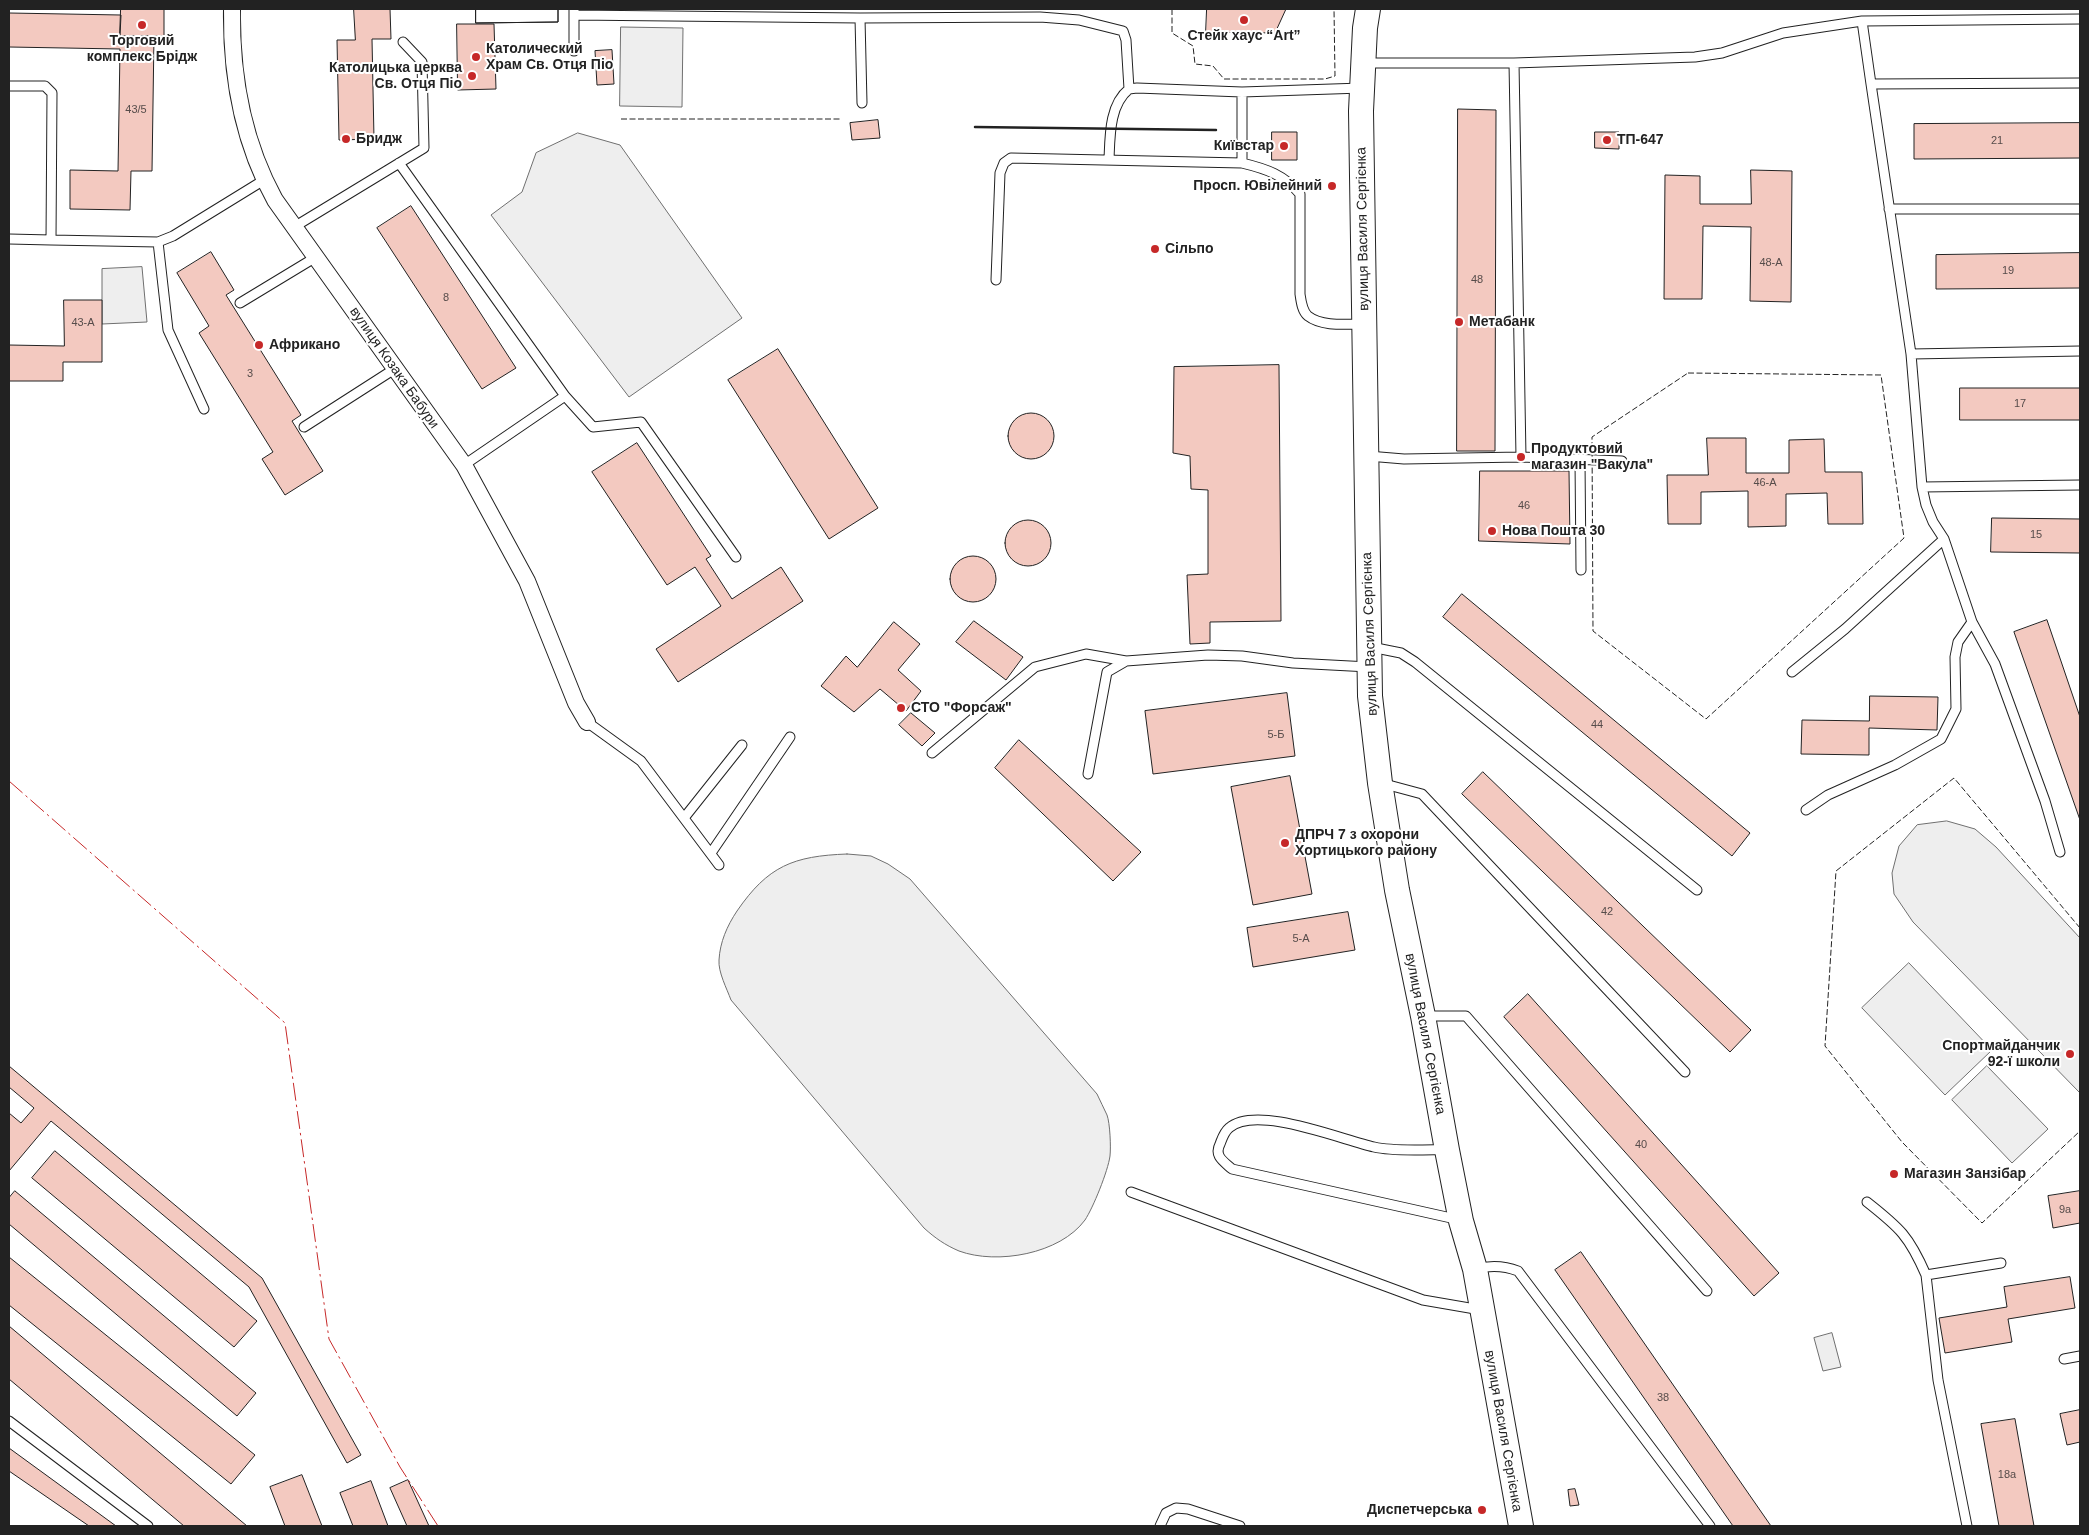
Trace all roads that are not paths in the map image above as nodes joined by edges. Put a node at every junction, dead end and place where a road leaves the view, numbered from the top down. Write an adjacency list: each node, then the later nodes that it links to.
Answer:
1 (232, 9): 21 (street, вулиця Козака Бабури)
2 (574, 12): 4 (lane); 8 (lane)
3 (1364, 15): 9 (main road, вулиця Василя Сергієнка)
4 (860, 18): 15 (lane); 17 (lane)
5 (2080, 19): 6 (lane)
6 (1862, 21): 10 (lane); 12 (lane)
7 (403, 42): 20 (lane)
8 (574, 51)
9 (1364, 63): 10 (lane); 14 (main road, вулиця Василя Сергієнка)
10 (1514, 63): 39 (lane)
11 (2080, 83): 12 (lane)
12 (1871, 84): 22 (lane)
13 (9, 86): 26 (lane)
14 (1362, 88): 16 (lane); 31 (main road, вулиця Василя Сергієнка)
15 (1129, 89): 16 (lane); 18 (lane)
16 (1242, 92): 19 (lane)
17 (862, 103)
18 (1109, 160): 19 (lane); 29 (lane)
19 (1242, 163): 31 (lane)
20 (398, 164): 24 (lane); 35 (lane)
21 (264, 180): 24 (street, вулиця Козака Бабури); 27 (lane)
22 (1889, 209): 23 (lane); 33 (lane)
23 (2080, 209)
24 (294, 227): 28 (street, вулиця Козака Бабури)
25 (9, 239): 26 (lane)
26 (51, 240): 27 (lane)
27 (158, 242): 36 (lane)
28 (316, 257): 30 (lane); 34 (street, вулиця Козака Бабури)
29 (996, 280)
30 (240, 303)
31 (1364, 324): 38 (main road, вулиця Василя Сергієнка)
32 (2080, 351): 33 (lane)
33 (1911, 354): 44 (lane)
34 (396, 368): 37 (lane); 42 (street, вулиця Козака Бабури)
35 (565, 396): 42 (lane); 46 (lane)
36 (204, 410)
37 (304, 427)
38 (1366, 456): 39 (lane); 49 (main road, вулиця Василя Сергієнка)
39 (1521, 457): 40 (lane)
40 (1580, 460): 41 (lane); 47 (lane)
41 (1622, 461)
42 (464, 465): 52 (street, вулиця Козака Бабури)
43 (2080, 486): 44 (lane)
44 (1922, 487): 45 (lane)
45 (1944, 540): 48 (lane); 51 (lane)
46 (736, 557)
47 (1581, 570)
48 (1972, 622): 58 (lane); 60 (lane)
49 (1370, 657): 50 (lane); 57 (main road, вулиця Василя Сергієнка); 63 (lane)
50 (1126, 661): 55 (lane); 56 (lane)
51 (1792, 672)
52 (587, 722): 59 (lane)
53 (790, 737): 61 (lane)
54 (742, 745): 59 (lane)
55 (932, 753)
56 (1088, 774)
57 (1380, 783): 64 (main road, вулиця Василя Сергієнка); 65 (lane)
58 (1806, 810)
59 (684, 818): 61 (lane)
60 (2060, 852)
61 (710, 853): 62 (lane)
62 (719, 865)
63 (1697, 890)
64 (1423, 1016): 66 (main road, вулиця Василя Сергієнка); 73 (lane)
65 (1685, 1072)
66 (1447, 1150): 69 (main road, вулиця Василя Сергієнка); 69 (lane)
67 (1132, 1192): 74 (lane)
68 (1867, 1202): 72 (lane)
69 (1461, 1221): 71 (main road, вулиця Василя Сергієнка)
70 (2001, 1263): 72 (lane)
71 (1474, 1269): 74 (main road, вулиця Василя Сергієнка); 82 (lane)
72 (1926, 1276): 83 (lane)
73 (1707, 1291)
74 (1482, 1310): 81 (main road, вулиця Василя Сергієнка)
75 (2080, 1356): 76 (lane)
76 (2064, 1359)
77 (9, 1421): 78 (lane)
78 (148, 1526)
79 (1160, 1526): 80 (lane)
80 (1240, 1526)
81 (1521, 1526)
82 (1710, 1526)
83 (1967, 1526)

